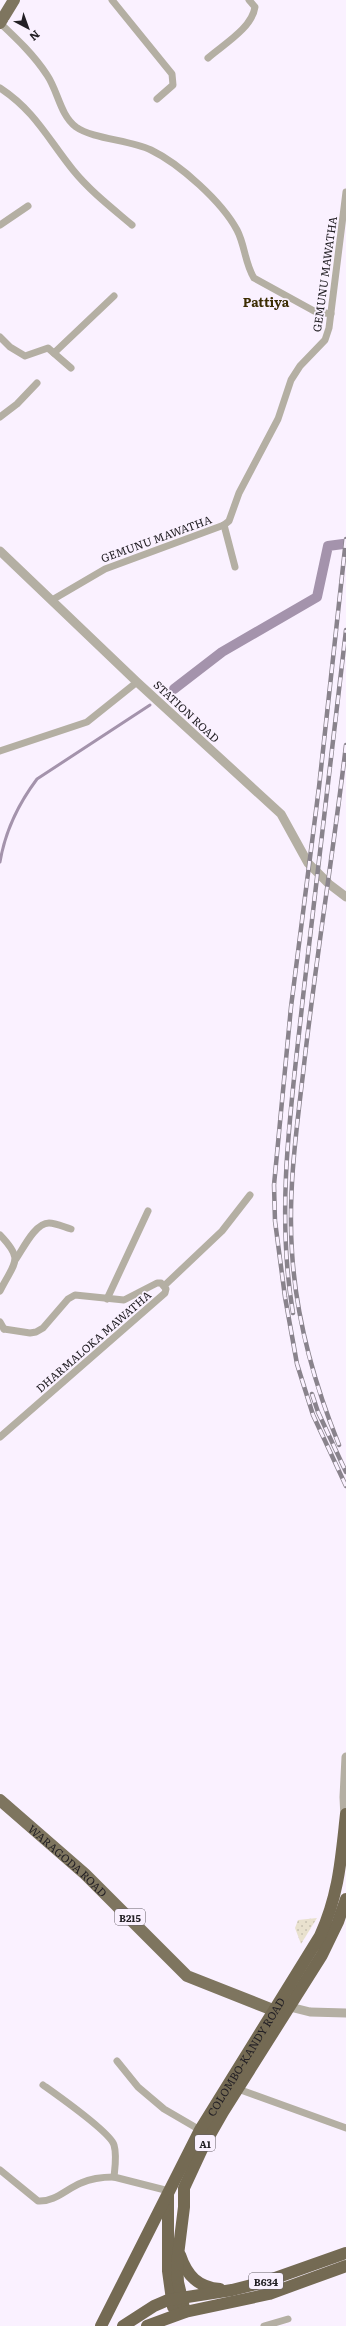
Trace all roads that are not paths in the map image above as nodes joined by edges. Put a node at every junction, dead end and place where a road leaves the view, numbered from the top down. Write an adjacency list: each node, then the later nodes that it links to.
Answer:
1 (14, 0): 4 (main road)
2 (112, 0): 7 (street)
3 (249, 0): 5 (street)
4 (0, 23): 13 (street)
5 (208, 58)
6 (0, 88): 11 (street)
7 (157, 99)
8 (346, 192): 13 (street, GEMUNU MAWATHA)
9 (28, 206): 10 (street)
10 (0, 225)
11 (132, 225)
12 (114, 296): 15 (street)
13 (331, 314): 19 (street, GEMUNU MAWATHA)
14 (0, 337): 15 (street)
15 (54, 353): 16 (street)
16 (71, 368)
17 (37, 383): 18 (street)
18 (0, 417)
19 (224, 525): 21 (street); 22 (street, GEMUNU MAWATHA)
20 (0, 551): 22 (street, STATION ROAD)
21 (235, 567)
22 (52, 600): 23 (street, STATION ROAD)
23 (137, 682): 24 (street); 25 (street, STATION ROAD)
24 (0, 751)
25 (346, 897)
26 (250, 1195): 31 (street)
27 (148, 1211): 33 (street)
28 (71, 1228): 30 (street)
29 (0, 1235): 30 (street)
30 (16, 1259): 32 (street)
31 (165, 1285): 33 (street, DHARMALOKA MAWATHA); 36 (street, DHARMALOKA MAWATHA)
32 (0, 1291)
33 (107, 1300): 35 (street, DHARMALOKA MAWATHA)
34 (0, 1322): 35 (street)
35 (2, 1332)
36 (0, 1437)
37 (346, 1757): 40 (street)
38 (0, 1800): 43 (main road, WARAGODA ROAD / B215)
39 (346, 1814): 40 (highway, A1)
40 (346, 1819): 43 (highway, COLOMBO-KANDY ROAD / A1)
41 (346, 1899): 42 (highway, COLOMBO-KANDY ROAD / A1)
42 (290, 2007): 43 (highway); 44 (street); 47 (highway, COLOMBO-KANDY ROAD / A1)
43 (274, 2010): 49 (highway, COLOMBO-KANDY ROAD / A1)
44 (346, 2013)
45 (117, 2061): 49 (street)
46 (43, 2085): 51 (street)
47 (238, 2089): 48 (street); 53 (highway, COLOMBO-KANDY ROAD / A1)
48 (346, 2128)
49 (200, 2130): 52 (highway, COLOMBO-KANDY ROAD / A1)
50 (0, 2170): 51 (street)
51 (114, 2177): 52 (street)
52 (168, 2193): 57 (highway, COLOMBO-KANDY ROAD / A1); 60 (highway)
53 (178, 2248): 56 (highway); 57 (highway, COLOMBO-KANDY ROAD / A1)
54 (346, 2253): 56 (highway, B634)
55 (346, 2266): 58 (highway, B634)
56 (232, 2290): 57 (highway, B634)
57 (178, 2298): 58 (highway, COLOMBO-KANDY ROAD / A1); 61 (highway)
58 (179, 2313): 62 (highway)
59 (288, 2319): 63 (street)
60 (101, 2326)
61 (123, 2326)
62 (146, 2326)
63 (264, 2326)

